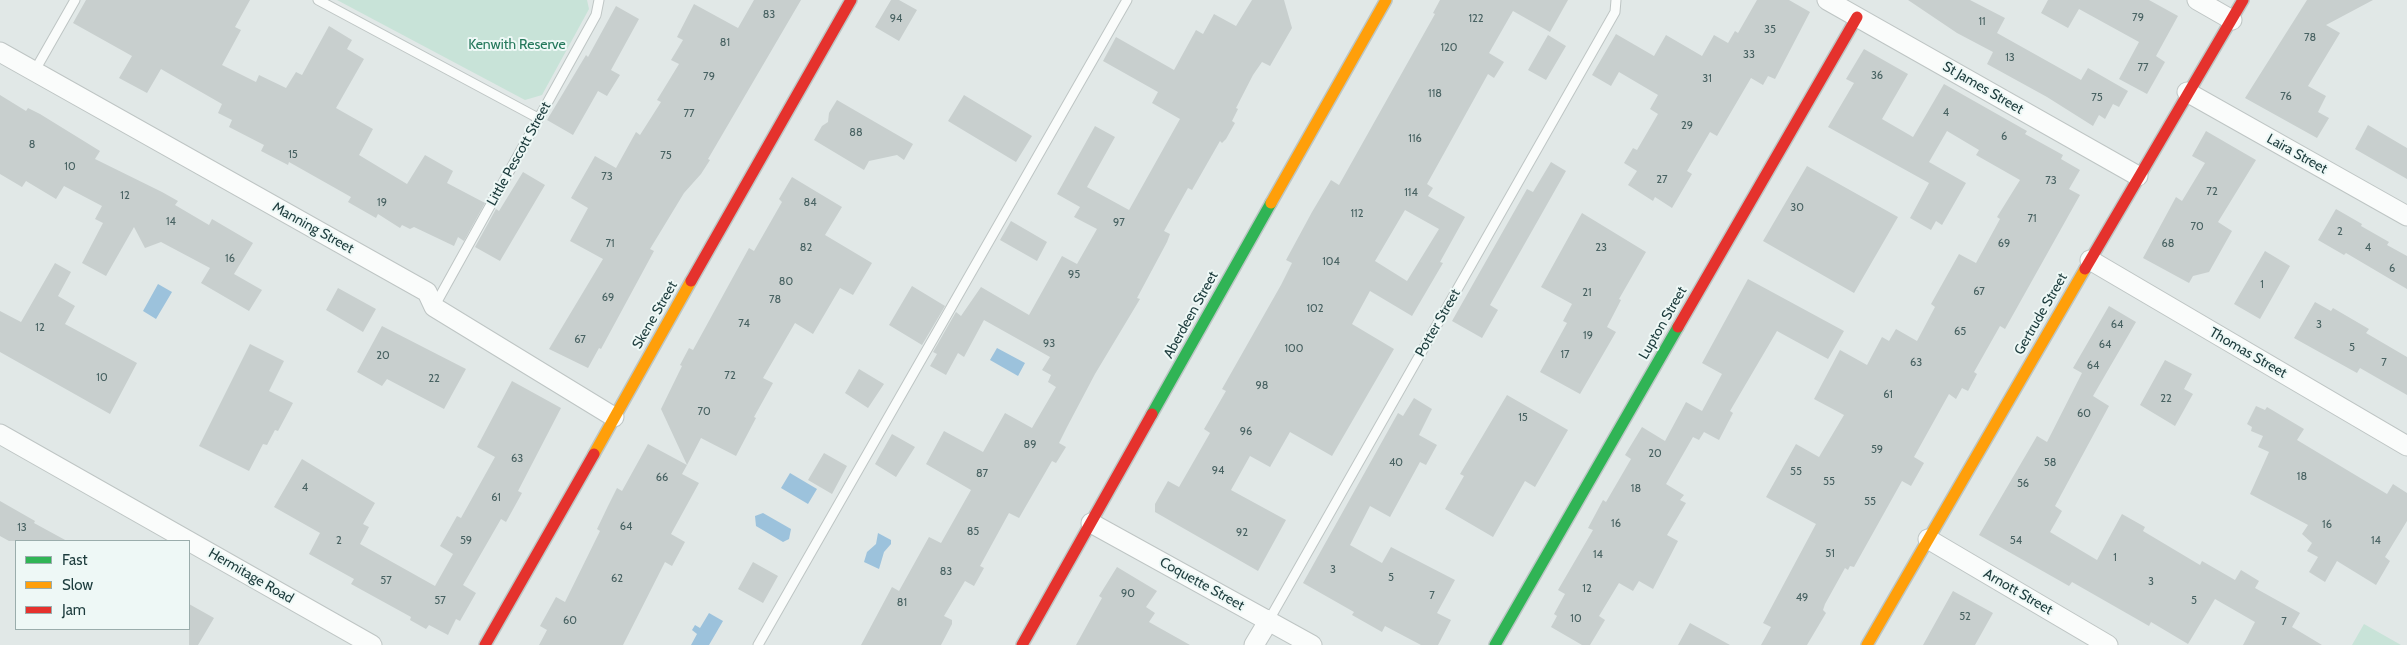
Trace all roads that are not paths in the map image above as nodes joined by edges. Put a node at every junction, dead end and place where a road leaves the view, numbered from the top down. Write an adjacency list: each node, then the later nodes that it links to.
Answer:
1 (74, 0): 14 (lane)
2 (318, 0): 16 (lane)
3 (599, 0): 16 (lane, Little Pescott Street)
4 (851, 0): 21 (street, Skene Street)
5 (1126, 0): 31 (lane)
6 (1386, 0): 24 (street, Aberdeen Street)
7 (1616, 0): 28 (lane, Potter Street)
8 (1827, 0): 11 (street, St James Street)
9 (2197, 0): 12 (street)
10 (2243, 0): 12 (street, Gertrude Street)
11 (1857, 17): 17 (street, St James Street); 35 (street, Lupton Street)
12 (2232, 20): 15 (street, Gertrude Street)
13 (0, 52): 14 (street, Manning Street)
14 (34, 72): 20 (street, Manning Street)
15 (2187, 92): 17 (street, Gertrude Street); 18 (street, Laira Street)
16 (538, 118): 20 (lane, Little Pescott Street)
17 (2138, 176): 19 (street, Gertrude Street)
18 (2407, 216)
19 (2090, 260): 23 (street, Thomas Street); 25 (street, Gertrude Street)
20 (434, 307): 21 (street, Manning Street)
21 (614, 417): 30 (street, Skene Street)
22 (0, 434): 26 (street, Hermitage Road)
23 (2407, 446)
24 (1091, 523): 28 (street, Coquette Street); 32 (street, Aberdeen Street)
25 (1928, 539): 36 (street, Gertrude Street); 37 (street, Arnott Street)
26 (187, 540)
27 (190, 542): 29 (street, Hermitage Road)
28 (1269, 620): 33 (street, Potter Street); 34 (street, Coquette Street)
29 (372, 645)
30 (485, 645)
31 (758, 645)
32 (1022, 645)
33 (1254, 645)
34 (1312, 645)
35 (1495, 645)
36 (1867, 645)
37 (2108, 645)

